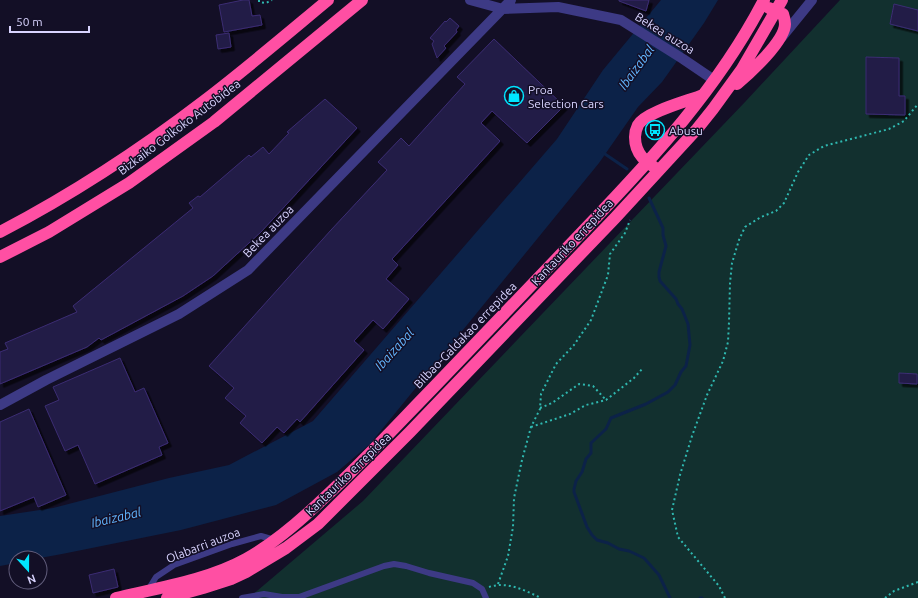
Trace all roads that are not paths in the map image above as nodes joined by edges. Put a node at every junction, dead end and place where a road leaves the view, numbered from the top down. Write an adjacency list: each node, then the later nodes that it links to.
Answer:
1 (328, 0): 17 (highway, Bizkaiko Golkoko Autobidea)
2 (362, 0): 18 (highway, Bizkaiko Golkoko Autobidea)
3 (470, 0): 8 (street, Bekea auzoa)
4 (511, 0): 8 (street, Bekea auzoa)
5 (782, 0): 10 (highway)
6 (812, 0): 9 (street)
7 (762, 2): 10 (highway); 12 (highway, Bilbao-Galdakao errepidea)
8 (503, 9): 12 (street, Bekea auzoa); 19 (street, Bekea auzoa)
9 (805, 10): 10 (street); 11 (street)
10 (780, 13): 11 (highway); 14 (highway, Kantauriko errepidea)
11 (776, 44): 14 (highway)
12 (714, 80): 13 (highway, Bilbao-Galdakao errepidea)
13 (703, 95): 15 (highway, Bilbao-Galdakao errepidea); 15 (highway)
14 (720, 100): 16 (highway, Kantauriko errepidea)
15 (648, 162): 16 (highway); 20 (highway, Bilbao-Galdakao errepidea)
16 (658, 170): 24 (highway, Kantauriko errepidea)
17 (0, 232)
18 (0, 257)
19 (0, 404)
20 (274, 540): 21 (highway, Bilbao-Galdakao errepidea); 21 (lane, Olabarri auzoa)
21 (147, 591): 23 (highway, Bilbao-Galdakao errepidea)
22 (315, 595): 25 (lane); 26 (lane)
23 (116, 598)
24 (168, 598)
25 (242, 598)
26 (486, 598)

